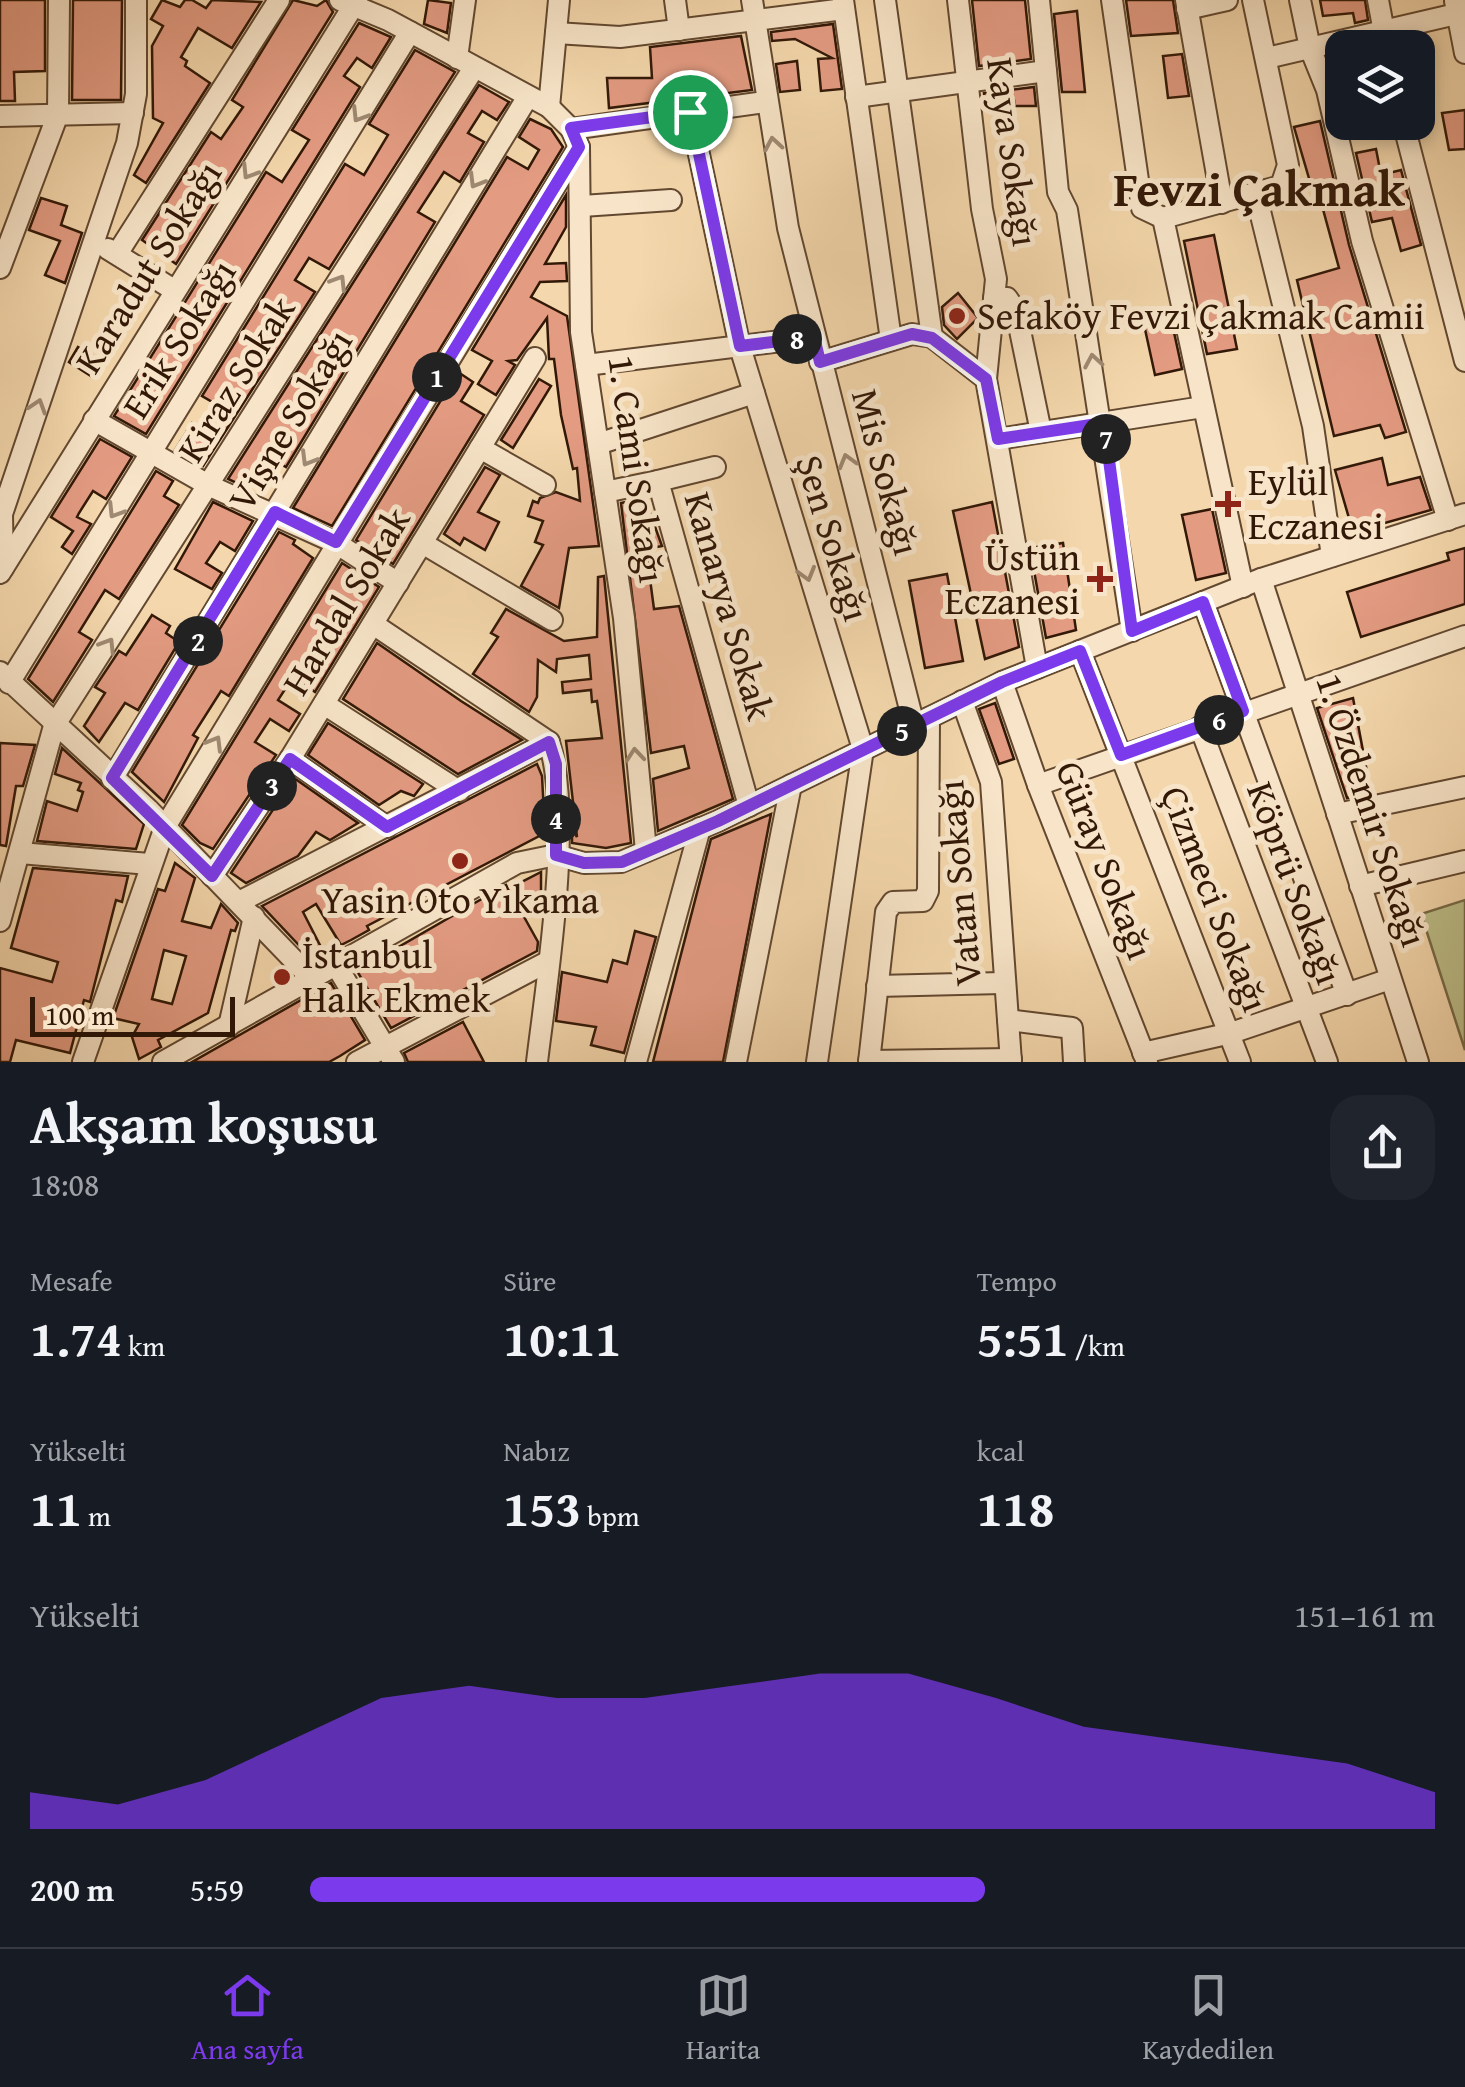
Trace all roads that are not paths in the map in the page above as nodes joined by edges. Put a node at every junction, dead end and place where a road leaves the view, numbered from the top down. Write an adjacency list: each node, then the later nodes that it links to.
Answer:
1 (58, 0): 39 (street)
2 (136, 0): 38 (street)
3 (279, 0): 49 (street)
4 (465, 0): 29 (street, Kiraz Sokak)
5 (559, 0): 24 (street)
6 (675, 0): 20 (street)
7 (885, 0): 32 (street)
8 (958, 0): 31 (street, Kaya Sokağı)
9 (1039, 0): 30 (street)
10 (1112, 0): 47 (street)
11 (1228, 0): 17 (street)
12 (1253, 0): 28 (street)
13 (1300, 0): 26 (street)
14 (1378, 0): 21 (street)
15 (350, 2): 23 (street); 51 (street, Karadut Sokağı, one-way to 51)
16 (844, 4): 19 (street); 33 (street)
17 (1186, 4): 45 (street)
18 (1459, 8): 22 (street); 27 (street)
19 (753, 10): 20 (street); 35 (street, Mis Sokağı)
20 (679, 30): 24 (street)
21 (1384, 30)
22 (1407, 30)
23 (410, 32): 29 (street); 70 (street, Erik Sokağı, one-way to 70)
24 (556, 33): 36 (street)
25 (1325, 46): 26 (street)
26 (1310, 48): 28 (street); 77 (street)
27 (1465, 52)
28 (1267, 58): 43 (street)
29 (465, 63): 34 (street); 73 (street, Kiraz Sokak, one-way to 29)
30 (1046, 71): 31 (street); 65 (street, one-way to 30)
31 (967, 82): 32 (street); 52 (street, Kaya Sokağı)
32 (896, 92): 33 (street); 54 (street)
33 (856, 97): 55 (street)
34 (527, 98): 36 (street); 76 (street, Vişne Sokağı, one-way to 76)
35 (765, 102): 37 (street); 53 (street, Mis Sokağı, one-way to 35)
36 (549, 107): 41 (street)
37 (690, 112): 41 (street); 56 (street, Şen Sokağı)
38 (132, 113): 39 (street); 48 (street)
39 (58, 114): 40 (street); 50 (street)
40 (0, 116)
41 (575, 138): 46 (street, 1. Cami Sokağı); 78 (street)
42 (1408, 140): 58 (street)
43 (1256, 195): 45 (street); 80 (street)
44 (671, 200): 46 (street)
45 (1222, 202): 47 (street)
46 (582, 206): 60 (street, 1. Cami Sokağı)
47 (1163, 218): 63 (street, 1. Özdemir Sokağı)
48 (94, 240): 49 (street); 81 (street, one-way to 48)
49 (116, 254): 51 (street)
50 (0, 268)
51 (174, 290): 64 (street, Karadut Sokağı)
52 (994, 298): 61 (street, Kaya Sokağı); 66 (street)
53 (814, 337): 56 (street); 59 (street, Mis Sokağı)
54 (932, 338): 55 (street); 61 (street)
55 (891, 340): 59 (street)
56 (740, 346): 60 (street); 62 (street, Şen Sokağı)
57 (535, 358): 69 (street, Hardal Sokak)
58 (1465, 361)
59 (820, 362): 97 (street, Mis Sokağı, one-way to 59)
60 (586, 365): 68 (street, 1. Cami Sokağı)
61 (986, 379): 67 (street, Kaya Sokağı)
62 (754, 393): 68 (street); 101 (street, Şen Sokağı, one-way to 101)
63 (1203, 407): 65 (street); 83 (street, 1. Özdemir Sokağı)
64 (94, 420): 70 (street); 81 (street, Karadut Sokağı)
65 (1104, 423): 66 (street); 87 (street)
66 (1041, 432): 67 (street)
67 (998, 439): 90 (street, Kaya Sokağı)
68 (598, 444): 75 (street, 1. Cami Sokağı)
69 (480, 448): 74 (street); 79 (street, Hardal Sokak)
70 (150, 453): 73 (street); 91 (street, Erik Sokağı, one-way to 91)
71 (715, 467): 72 (street, Kanarya Sokak)
72 (658, 481): 75 (street); 109 (street, Kanarya Sokak)
73 (210, 486): 76 (street); 98 (street, Kiraz Sokak, one-way to 73)
74 (545, 486)
75 (606, 492): 114 (street, 1. Cami Sokağı, one-way to 75)
76 (275, 512): 78 (street); 104 (street, Vişne Sokağı)
77 (1456, 516): 80 (street)
78 (336, 542): 82 (street); 111 (street, one-way to 78)
79 (422, 543): 82 (street, Hardal Sokak); 85 (street)
80 (1332, 556): 83 (street)
81 (1, 570)
82 (398, 583): 86 (street, Hardal Sokak)
83 (1252, 583): 84 (street); 93 (street, 1. Özdemir Sokağı)
84 (1203, 602): 87 (street); 96 (street)
85 (552, 620)
86 (373, 624): 95 (street, Hardal Sokak); 100 (street)
87 (1132, 631): 89 (street)
88 (1465, 636): 93 (street)
89 (1080, 651): 90 (street); 102 (street, Çizmeci Sokağı)
90 (1037, 668): 92 (street)
91 (4, 677): 98 (street)
92 (1002, 682): 94 (street); 106 (street, Güray Sokağı)
93 (1297, 691): 96 (street); 110 (street, 1. Özdemir Sokağı)
94 (962, 701): 97 (street); 128 (street, Vatan Sokağı)
95 (324, 704): 103 (street, Hardal Sokak); 108 (street)
96 (1243, 711): 99 (street); 130 (street)
97 (921, 721): 101 (street); 129 (street, Mis Sokağı)
98 (54, 726): 104 (street); 115 (street, Kiraz Sokak)
99 (1200, 726): 102 (street); 131 (street, Köprü Sokağı)
100 (549, 742): 108 (street); 116 (street)
101 (863, 749): 105 (street); 144 (street)
102 (1121, 755): 106 (street); 134 (street, Çizmeci Sokağı)
103 (290, 759): 112 (street); 119 (street, Hardal Sokak)
104 (112, 778): 111 (street)
105 (791, 785): 109 (street); 143 (street)
106 (1038, 786): 136 (street, Güray Sokağı)
107 (1465, 787): 110 (street)
108 (459, 790): 112 (street)
109 (749, 806): 113 (street)
110 (1337, 814): 121 (street, 1. Özdemir Sokağı)
111 (165, 826): 118 (street); 119 (street)
112 (387, 827): 122 (street)
113 (700, 828): 114 (street); 142 (street)
114 (646, 852): 116 (street)
115 (20, 853): 118 (street); 120 (street, Kiraz Sokak)
116 (556, 855): 124 (street); 125 (street)
117 (1465, 861): 121 (street)
118 (148, 864): 138 (street)
119 (212, 876): 122 (street)
120 (5, 884): 123 (street, Kiraz Sokak)
121 (1360, 886): 127 (street, 1. Özdemir Sokağı)
122 (246, 910): 126 (street); 133 (street)
123 (0, 921)
124 (549, 962): 135 (street); 141 (street)
125 (336, 965): 126 (street); 135 (street)
126 (312, 979): 133 (street)
127 (1390, 979): 130 (street); 149 (street, 1. Özdemir Sokağı)
128 (1002, 984): 129 (street); 132 (street, Vatan Sokağı)
129 (877, 986): 145 (street)
130 (1346, 995): 131 (street)
131 (1304, 1011): 134 (street); 148 (street, Köprü Sokağı)
132 (1008, 1020): 137 (street, Vatan Sokağı); 146 (street)
133 (229, 1026): 139 (street)
134 (1231, 1033): 136 (street); 147 (street, Çizmeci Sokağı)
135 (389, 1055): 140 (street)
136 (1145, 1058)
137 (1011, 1061): 145 (street)
138 (83, 1062)
139 (164, 1062)
140 (357, 1062)
141 (537, 1062)
142 (636, 1062)
143 (736, 1062)
144 (817, 1062)
145 (869, 1062)
146 (1074, 1062)
147 (1240, 1062)
148 (1327, 1062)
149 (1418, 1062)

